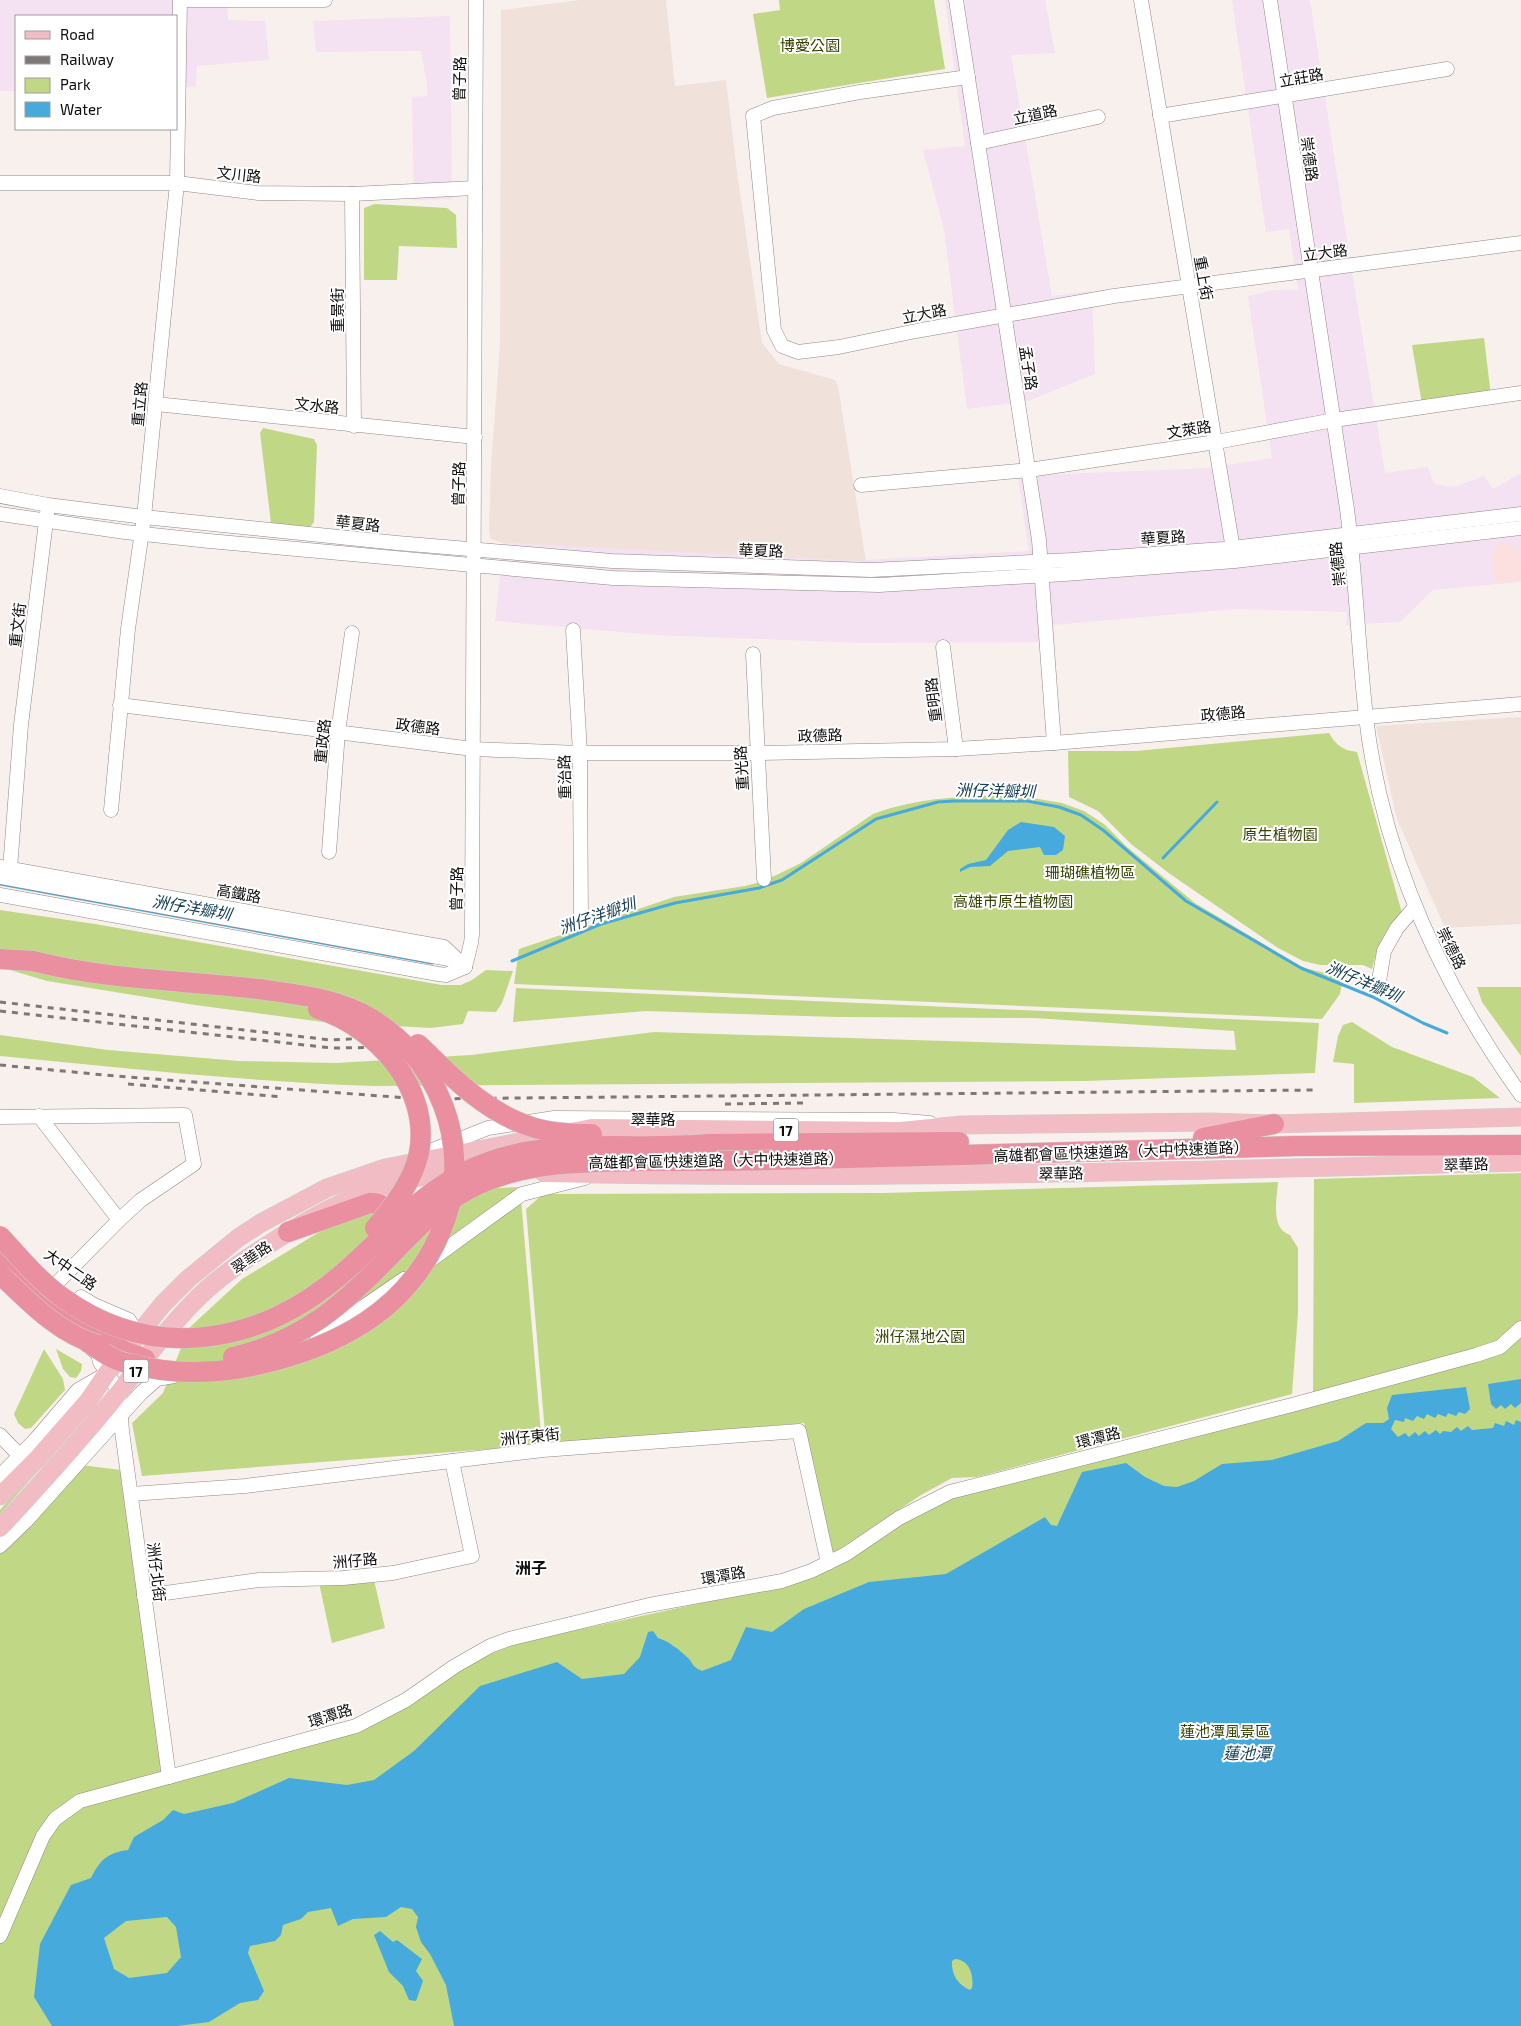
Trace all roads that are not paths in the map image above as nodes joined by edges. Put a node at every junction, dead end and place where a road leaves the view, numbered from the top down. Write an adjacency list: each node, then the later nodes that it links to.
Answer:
1 (180, 0): 13 (street, 重立路)
2 (185, 0): 3 (street)
3 (325, 0)
4 (476, 0): 18 (street, 曾子路)
5 (956, 0): 9 (street, 孟子路)
6 (1141, 0): 11 (street, 重上街)
7 (1270, 0): 10 (street, 崇德路)
8 (1448, 69): 10 (street, 立莊路)
9 (968, 78): 15 (street, 孟子路); 23 (street, 立大路)
10 (1284, 96): 11 (street, 立莊路); 21 (street, 崇德路)
11 (1160, 116): 22 (street, 重上街)
12 (1098, 117): 15 (street, 立道路)
13 (178, 122)
14 (178, 130): 17 (street, 重立路)
15 (978, 143): 23 (street, 孟子路)
16 (0, 183): 17 (street, 文川路)
17 (177, 183): 19 (street, 文川路); 25 (street, 重立路)
18 (475, 188): 19 (street, 文川路); 28 (street, 曾子路)
19 (352, 194): 27 (street, 重景街)
20 (1521, 243): 21 (street, 立大路)
21 (1310, 270): 22 (street, 立大路); 26 (street, 崇德路)
22 (1189, 287): 23 (street, 立大路); 29 (street, 重上街)
23 (1005, 315): 30 (street, 孟子路)
24 (1521, 393): 26 (street, 文萊路)
25 (156, 404): 27 (street, 文水路); 36 (street, 重立路)
26 (1334, 420): 29 (street, 文萊路); 40 (street, 崇德路)
27 (354, 426): 28 (street, 文水路)
28 (475, 437): 41 (street, 曾子路)
29 (1216, 442): 30 (street, 文萊路); 42 (street, 重上街)
30 (1028, 470): 31 (street, 文萊路); 45 (street, 孟子路)
31 (861, 485)
32 (0, 496): 33 (street, 華夏路)
33 (48, 505): 36 (street, 華夏路); 37 (street, 重文街)
34 (0, 514): 37 (street, 華夏路)
35 (1521, 514): 40 (street, 華夏路)
36 (144, 517): 39 (street, 重立路); 41 (street, 華夏路)
37 (46, 522): 39 (street, 華夏路); 62 (street, 重文街)
38 (1521, 528): 40 (street, 華夏路)
39 (142, 534): 44 (street, 華夏路); 52 (street, 重立路)
40 (1351, 541): 42 (street, 華夏路); 53 (street, 崇德路)
41 (473, 550): 43 (street, 華夏路); 44 (street, 曾子路)
42 (1234, 554): 45 (street, 華夏路)
43 (698, 564): 45 (street, 華夏路); 46 (street)
44 (473, 566): 46 (street, 華夏路); 57 (street, 曾子路)
45 (1042, 568): 46 (street, 華夏路); 55 (street, 孟子路)
46 (698, 580)
47 (573, 630): 58 (street, 重治路)
48 (352, 633): 54 (street, 重政路)
49 (943, 647): 56 (street, 重明路)
50 (753, 654): 59 (street, 重光路)
51 (1521, 704): 53 (street, 政德路)
52 (120, 705): 54 (street, 政德路); 60 (street, 重立路)
53 (1366, 717): 55 (street, 政德路); 65 (street, 崇德路)
54 (338, 732): 57 (street, 政德路); 61 (street, 重政路)
55 (1054, 743): 56 (street, 政德路)
56 (956, 749): 59 (street, 政德路)
57 (474, 750): 58 (street, 政德路); 69 (street, 曾子路)
58 (580, 753): 59 (street, 政德路); 66 (street, 重治路)
59 (757, 753): 63 (street, 重光路)
60 (111, 810)
61 (329, 852)
62 (3, 871): 69 (street, 高鐵路)
63 (764, 879)
64 (0, 895): 69 (street)
65 (1415, 907): 71 (street); 72 (street, 崇德路)
66 (581, 924)
67 (0, 958): 68 (highway)
68 (33, 962): 77 (highway, bridge); 95 (highway, bridge)
69 (465, 967)
70 (0, 969): 90 (highway, bridge)
71 (1379, 981)
72 (1521, 1095)
73 (1519, 1114): 76 (main road, 翠華路 / 17)
74 (39, 1116): 75 (street); 81 (street); 81 (street)
75 (0, 1117)
76 (1274, 1124): 77 (highway, 高雄都會區快速道路（大中快速道路）); 94 (main road, 翠華路 / 17)
77 (709, 1144): 90 (highway, 高雄都會區快速道路（大中快速道路）, bridge)
78 (1521, 1144): 95 (highway, 高雄都會區快速道路（大中快速道路）, bridge)
79 (1521, 1162): 80 (main road, 翠華路 / 17)
80 (601, 1174): 83 (main road, 翠華路 / 17); 99 (street, 翠華路)
81 (119, 1220): 88 (street)
82 (0, 1224): 88 (street, 大中二路)
83 (288, 1232): 85 (highway); 97 (main road, 翠華路 / 17)
84 (0, 1236): 90 (highway, 高雄都會區快速道路（大中快速道路）, bridge)
85 (0, 1246)
86 (0, 1257): 92 (highway)
87 (0, 1274): 95 (highway, 高雄都會區快速道路（大中快速道路）, bridge)
88 (57, 1283): 94 (street, 大中二路)
89 (0, 1284): 98 (street)
90 (315, 1293)
91 (87, 1310): 94 (street)
92 (68, 1326): 96 (highway); 98 (street)
93 (1521, 1328): 110 (street, 環潭路)
94 (136, 1331): 96 (main road, 翠華路 / 17); 97 (street, 大中二路)
95 (87, 1342)
96 (125, 1352): 97 (highway); 98 (main road, 翠華路 / 17)
97 (150, 1353): 99 (street); 100 (main road, 翠華路 / 17)
98 (104, 1368): 100 (street, 洲仔北街); 103 (street, 翠華路); 107 (main road, 翠華路 / 17)
99 (157, 1379): 101 (street)
100 (119, 1392): 101 (street, 洲仔北街); 108 (main road, 翠華路 / 17)
101 (120, 1414): 106 (street, 洲仔北街); 109 (street)
102 (0, 1435): 103 (street)
103 (19, 1455): 105 (street, 翠華路)
104 (452, 1461): 106 (street, 洲仔東街); 110 (street, 洲仔東街); 111 (street, 洲仔路)
105 (0, 1476)
106 (131, 1494): 111 (street, 洲仔北街)
107 (0, 1496)
108 (0, 1528)
109 (0, 1546)
110 (828, 1563): 112 (street, 環潭路)
111 (144, 1596): 112 (street, 洲仔北街)
112 (169, 1777): 113 (street, 環潭路)
113 (0, 1936)

